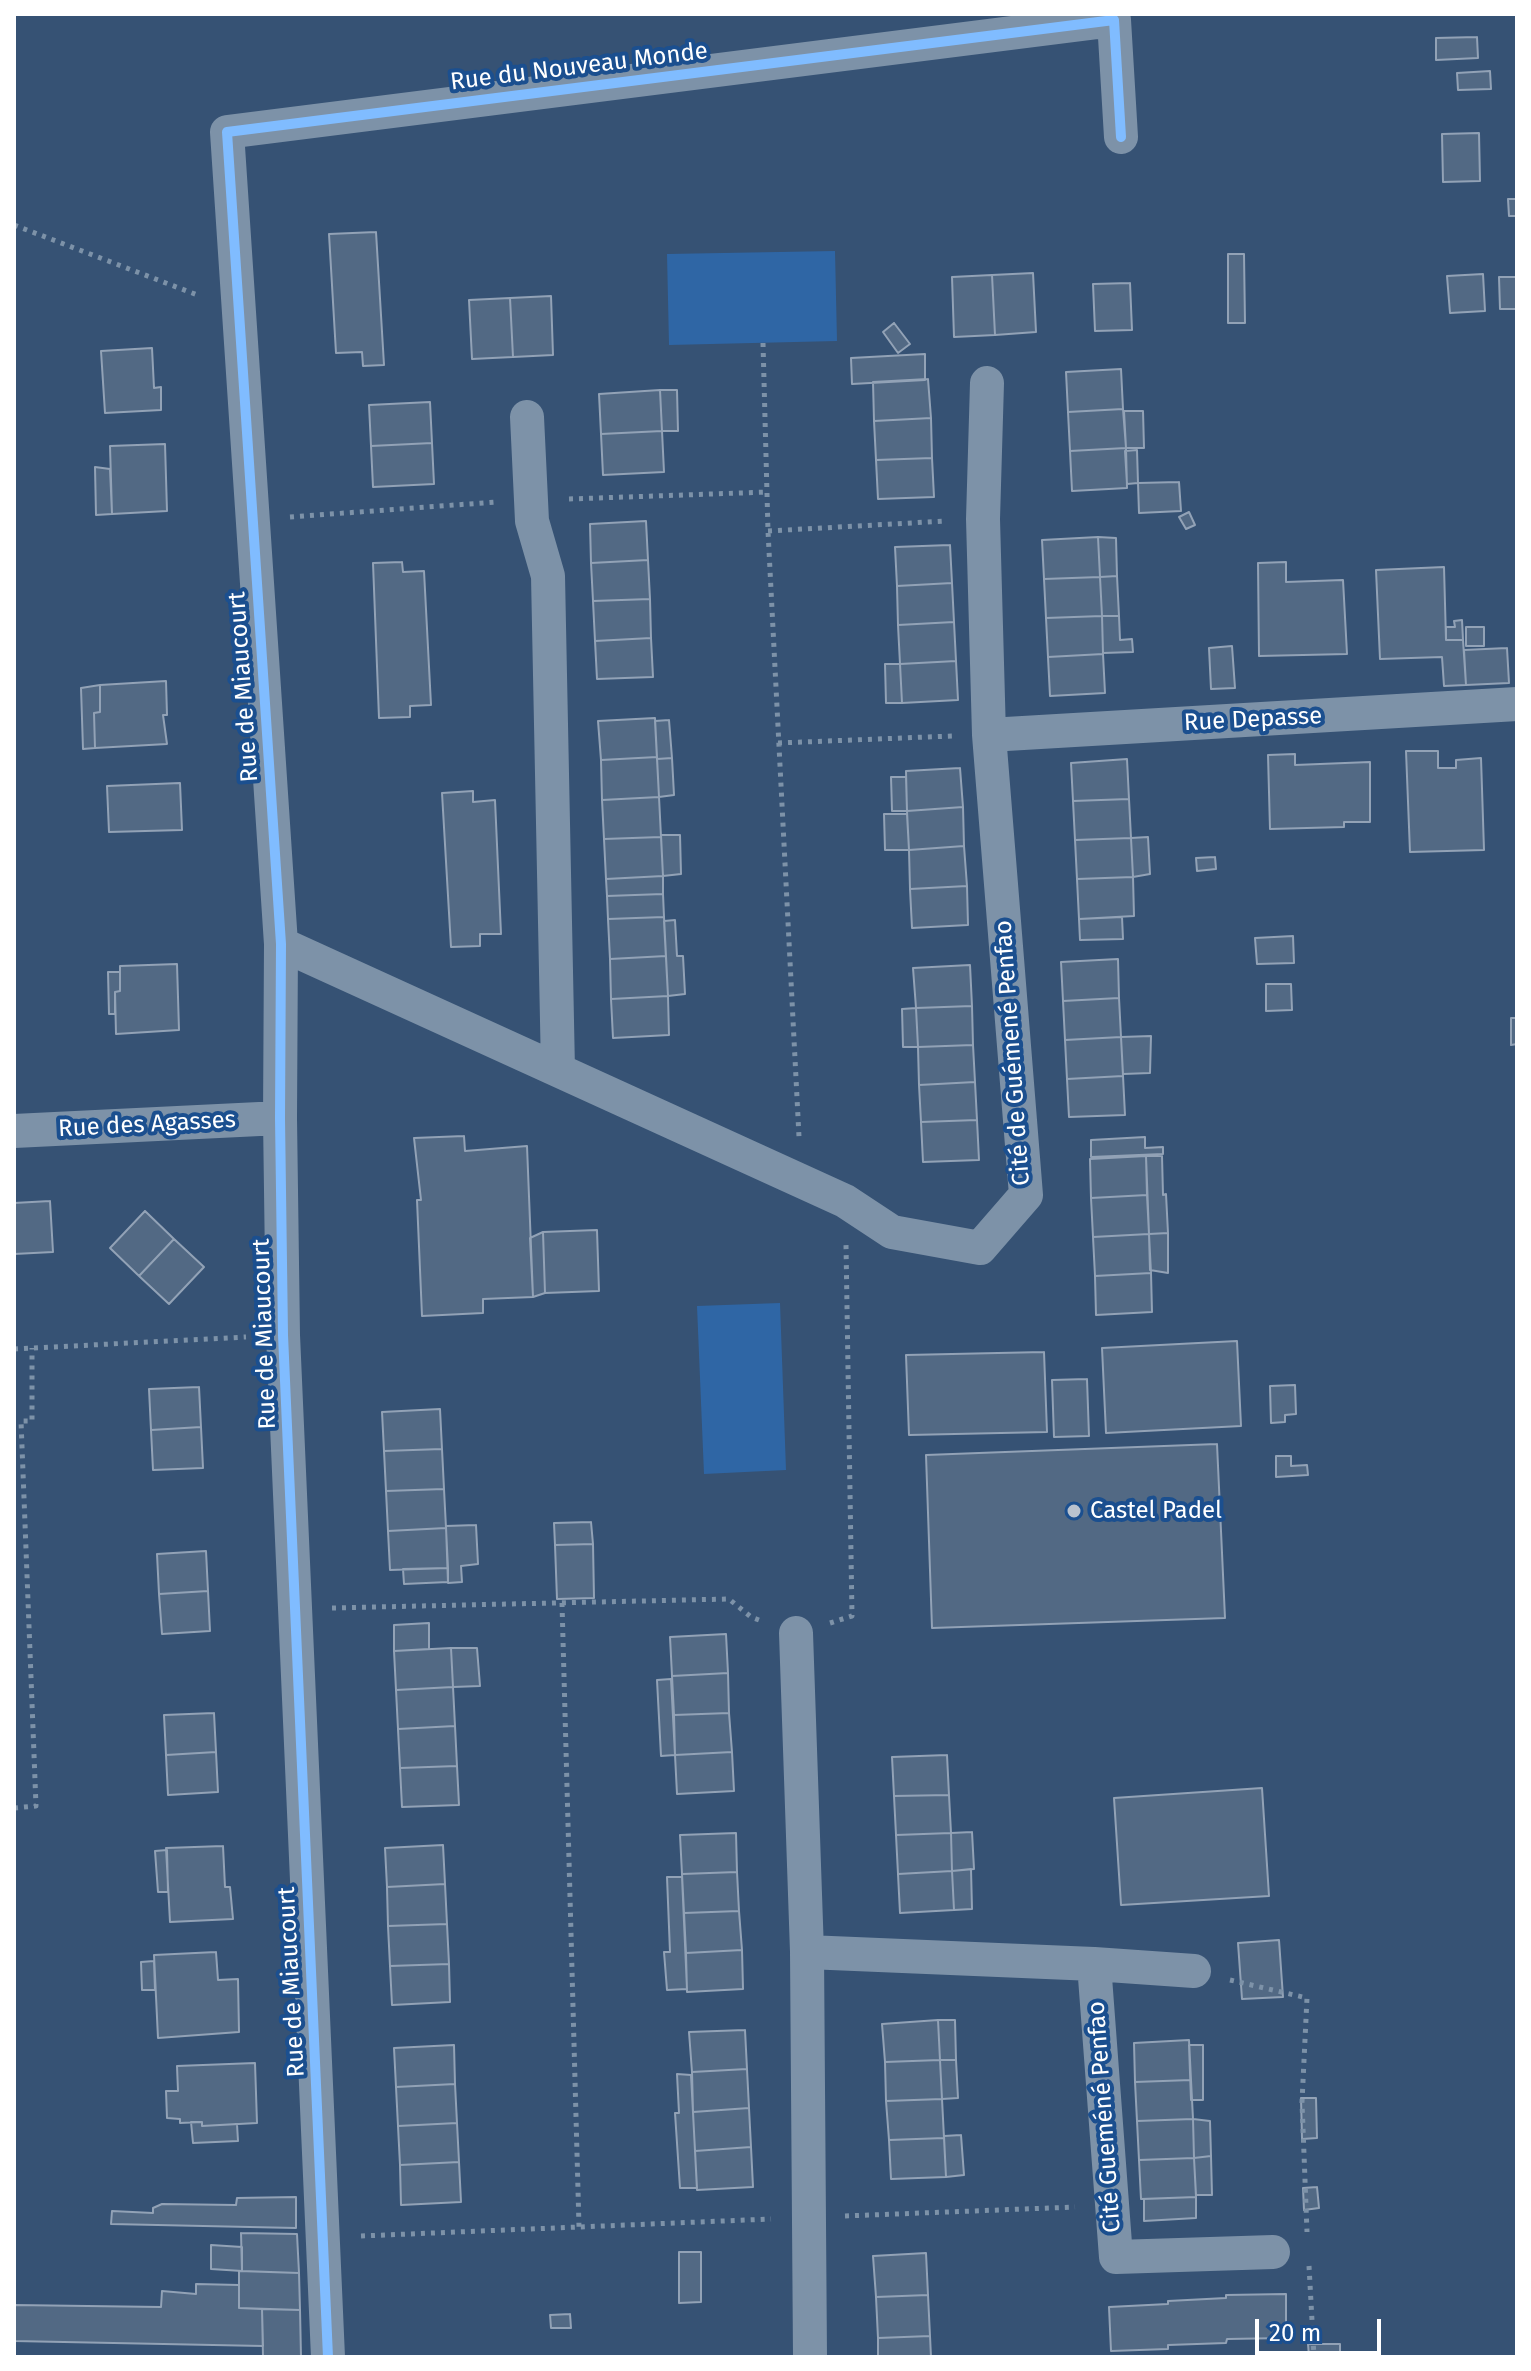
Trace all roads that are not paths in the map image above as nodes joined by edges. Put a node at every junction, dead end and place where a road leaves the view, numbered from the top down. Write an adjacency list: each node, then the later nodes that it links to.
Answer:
1 (1114, 17): 2 (street, Rue du Nouveau Monde); 3 (street, Rue du Nouveau Monde)
2 (1121, 137)
3 (238, 310): 8 (street, Rue de Miaucourt)
4 (987, 383): 7 (street, Cité de Guémené Penfao)
5 (527, 417): 9 (street)
6 (1517, 704): 7 (street, Rue Depasse)
7 (989, 735): 9 (street, Cité de Guémené Penfao)
8 (281, 944): 9 (street, Cité de Guémené Penfao); 10 (street, Rue de Miaucourt)
9 (558, 1070)
10 (280, 1118): 11 (street, Rue des Agasses); 17 (street, Rue de Miaucourt)
11 (14, 1131)
12 (796, 1633): 13 (street)
13 (807, 1952): 14 (street, Cité Gueméné Penfao); 18 (street)
14 (1094, 1964): 15 (street, Cité Gueméné Penfao); 16 (street, Cité Gueméné Penfao)
15 (1194, 1971)
16 (1273, 2252)
17 (328, 2357)
18 (810, 2357)

